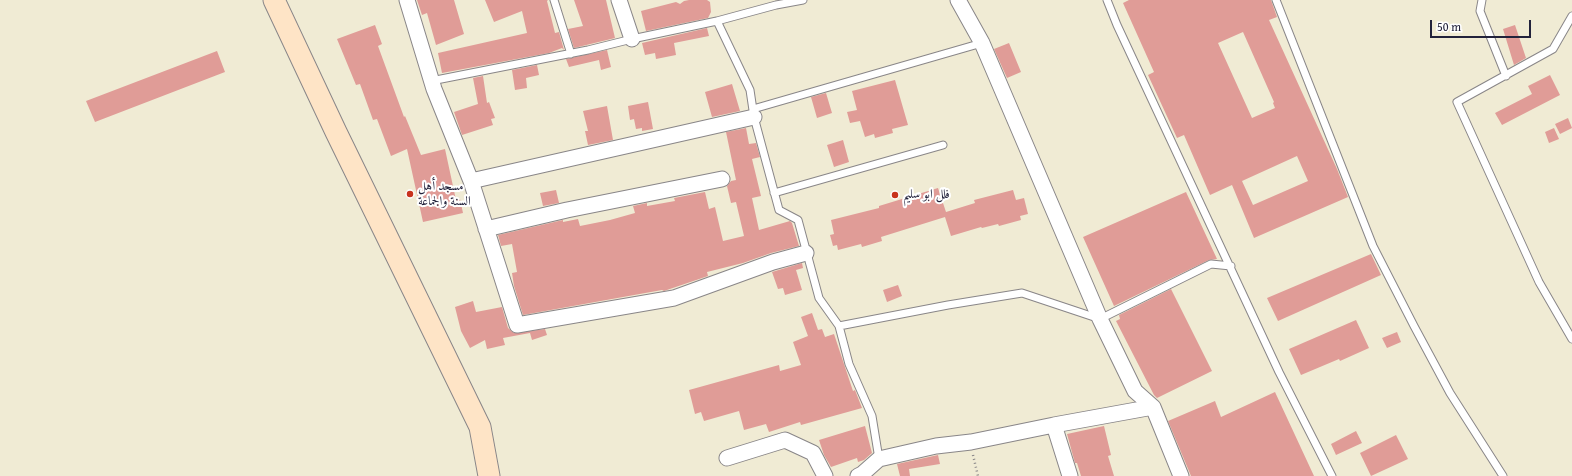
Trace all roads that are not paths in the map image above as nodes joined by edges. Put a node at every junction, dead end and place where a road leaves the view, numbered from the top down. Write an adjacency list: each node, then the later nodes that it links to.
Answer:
1 (274, 0): 32 (street)
2 (407, 0): 16 (street)
3 (554, 0): 14 (lane)
4 (619, 0): 12 (street)
5 (803, 0): 11 (lane)
6 (958, 0): 13 (street)
7 (1108, 0): 24 (lane)
8 (1276, 0): 38 (lane)
9 (1482, 0): 15 (lane)
10 (1572, 16): 15 (lane)
11 (717, 21): 12 (lane); 17 (lane)
12 (632, 39): 14 (lane)
13 (982, 43): 17 (lane); 25 (street)
14 (571, 54): 16 (lane)
15 (1506, 76): 27 (lane)
16 (431, 81): 19 (street)
17 (753, 113): 19 (street); 21 (lane)
18 (942, 145): 21 (lane)
19 (470, 180): 22 (street)
20 (722, 180): 22 (street)
21 (774, 193): 23 (lane)
22 (486, 229): 23 (street)
23 (806, 253): 26 (lane)
24 (1230, 266): 25 (lane); 37 (lane)
25 (1100, 320): 26 (lane); 28 (street)
26 (839, 326): 31 (lane)
27 (1572, 339)
28 (1153, 408): 29 (street); 36 (street)
29 (1054, 425): 31 (street); 35 (street)
30 (726, 458): 33 (street)
31 (879, 459): 34 (street)
32 (490, 476)
33 (825, 476)
34 (858, 476)
35 (1070, 476)
36 (1181, 476)
37 (1332, 476)
38 (1503, 476)

